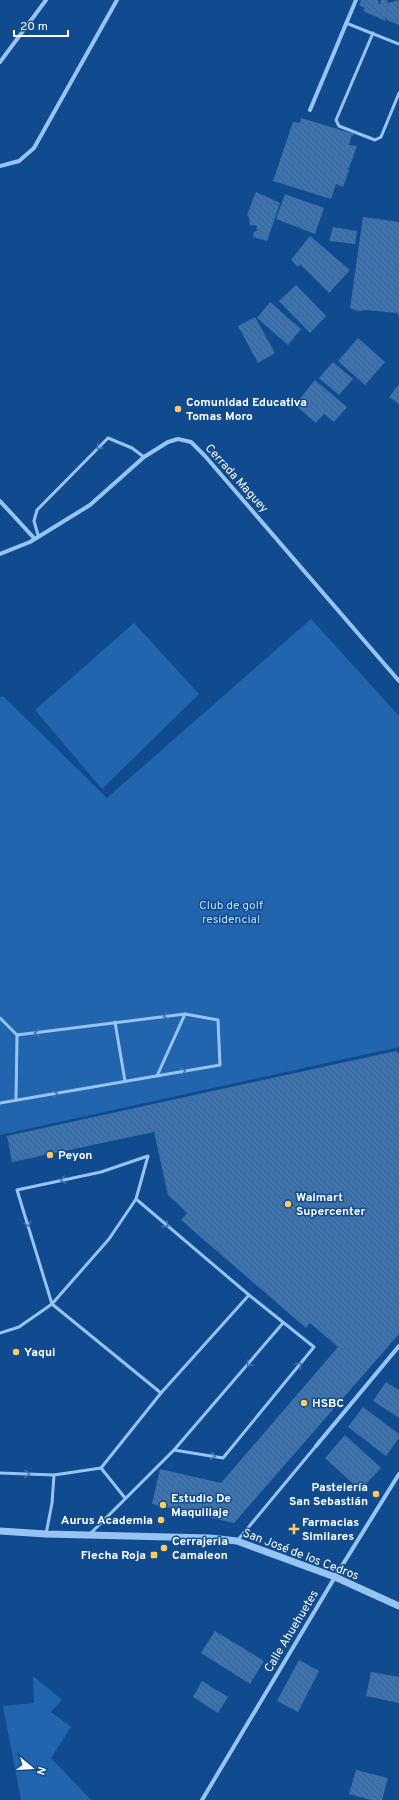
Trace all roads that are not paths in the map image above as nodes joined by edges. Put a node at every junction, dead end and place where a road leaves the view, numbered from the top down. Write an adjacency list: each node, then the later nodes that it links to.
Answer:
1 (46, 0): 7 (street)
2 (117, 0): 10 (street)
3 (356, 0): 4 (street)
4 (346, 23): 5 (lane); 9 (street)
5 (373, 34): 6 (lane); 8 (lane)
6 (399, 44)
7 (0, 62)
8 (399, 93)
9 (310, 110)
10 (0, 166)
11 (144, 457): 13 (street, Cerrada Maguey); 13 (lane, one-way to 13); 16 (street, Cerrada Maguey)
12 (0, 501): 14 (street)
13 (38, 535): 14 (street, Cerrada Maguey)
14 (34, 538): 15 (street, Cerrada Maguey)
15 (0, 554)
16 (399, 681)
17 (185, 1014): 19 (lane, one-way to 19); 21 (lane); 21 (lane, one-way to 17)
18 (0, 1018): 20 (lane)
19 (115, 1022): 20 (lane, one-way to 20); 22 (lane)
20 (17, 1035): 23 (lane)
21 (157, 1076): 22 (lane)
22 (125, 1082): 23 (lane, one-way to 22)
23 (16, 1100): 24 (lane)
24 (0, 1103)
25 (136, 1199): 26 (lane, one-way to 26); 27 (lane); 27 (lane, one-way to 27)
26 (249, 1295): 28 (lane); 31 (lane)
27 (52, 1304): 29 (lane); 31 (lane)
28 (283, 1323): 33 (lane, one-way to 33); 33 (lane, one-way to 28)
29 (0, 1333)
30 (399, 1346): 32 (street)
31 (161, 1393): 34 (lane)
32 (316, 1446): 42 (lane)
33 (174, 1450): 38 (lane)
34 (101, 1468): 37 (lane); 38 (lane)
35 (0, 1474): 37 (lane, one-way to 37)
36 (399, 1474): 43 (street, Calle Ahuehuetes)
37 (54, 1475): 40 (lane)
38 (124, 1498): 41 (lane)
39 (0, 1531): 40 (street, San José de los Cedros)
40 (46, 1534): 41 (street, San José de los Cedros)
41 (89, 1535): 42 (street, San José de los Cedros)
42 (236, 1541): 43 (street, San José de los Cedros)
43 (335, 1577): 44 (street, San José de los Cedros); 45 (street, Calle Ahuehuetes)
44 (398, 1603)
45 (202, 1800)

